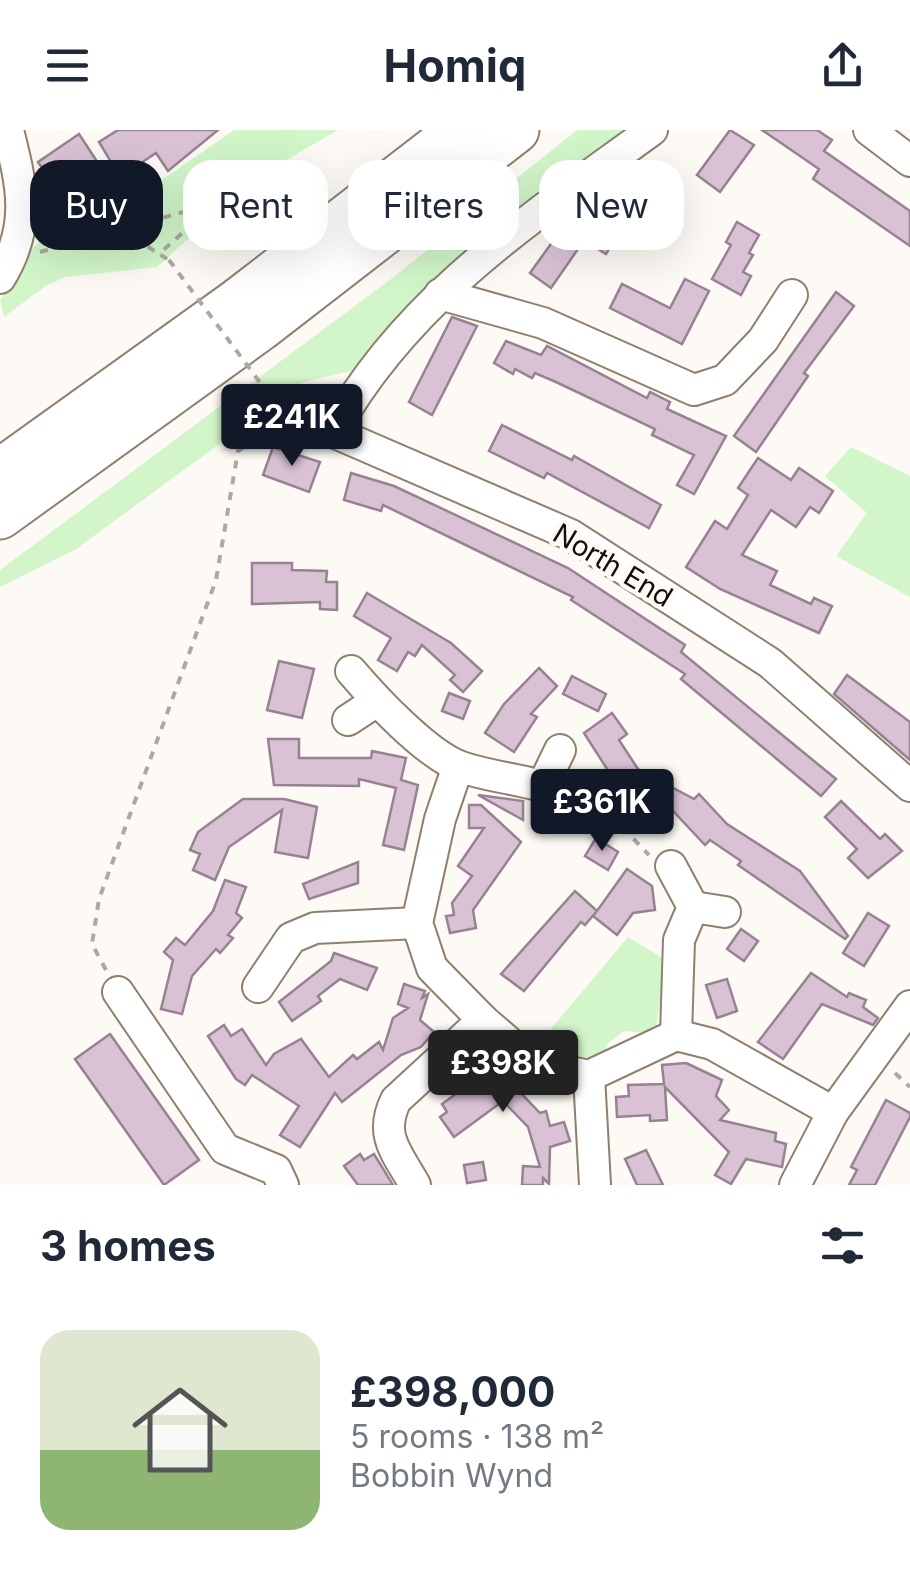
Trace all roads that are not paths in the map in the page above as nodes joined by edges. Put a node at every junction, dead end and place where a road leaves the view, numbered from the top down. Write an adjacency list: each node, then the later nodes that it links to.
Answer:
1 (8, 130): 7 (street)
2 (460, 130): 12 (highway)
3 (516, 130): 13 (highway)
4 (652, 130): 8 (street)
5 (869, 130): 6 (street)
6 (910, 160)
7 (5, 269)
8 (440, 294): 9 (street); 11 (street)
9 (792, 294)
10 (274, 416): 11 (street, North End)
11 (334, 432): 20 (street, North End)
12 (0, 472)
13 (0, 516)
14 (351, 671): 15 (street)
15 (376, 701): 16 (street); 18 (street)
16 (348, 720)
17 (560, 750): 19 (street)
18 (458, 766): 19 (street); 25 (street)
19 (544, 783): 21 (street)
20 (910, 786)
21 (572, 798)
22 (671, 866): 23 (street)
23 (694, 907): 24 (street); 30 (street)
24 (725, 912)
25 (417, 923): 26 (street); 29 (street)
26 (258, 987)
27 (118, 992): 33 (street)
28 (910, 1006): 32 (street)
29 (483, 1020): 31 (street); 34 (street)
30 (676, 1035): 31 (street); 32 (street)
31 (589, 1076): 35 (street)
32 (833, 1112): 36 (street)
33 (283, 1185)
34 (415, 1185)
35 (596, 1185)
36 (795, 1185)

